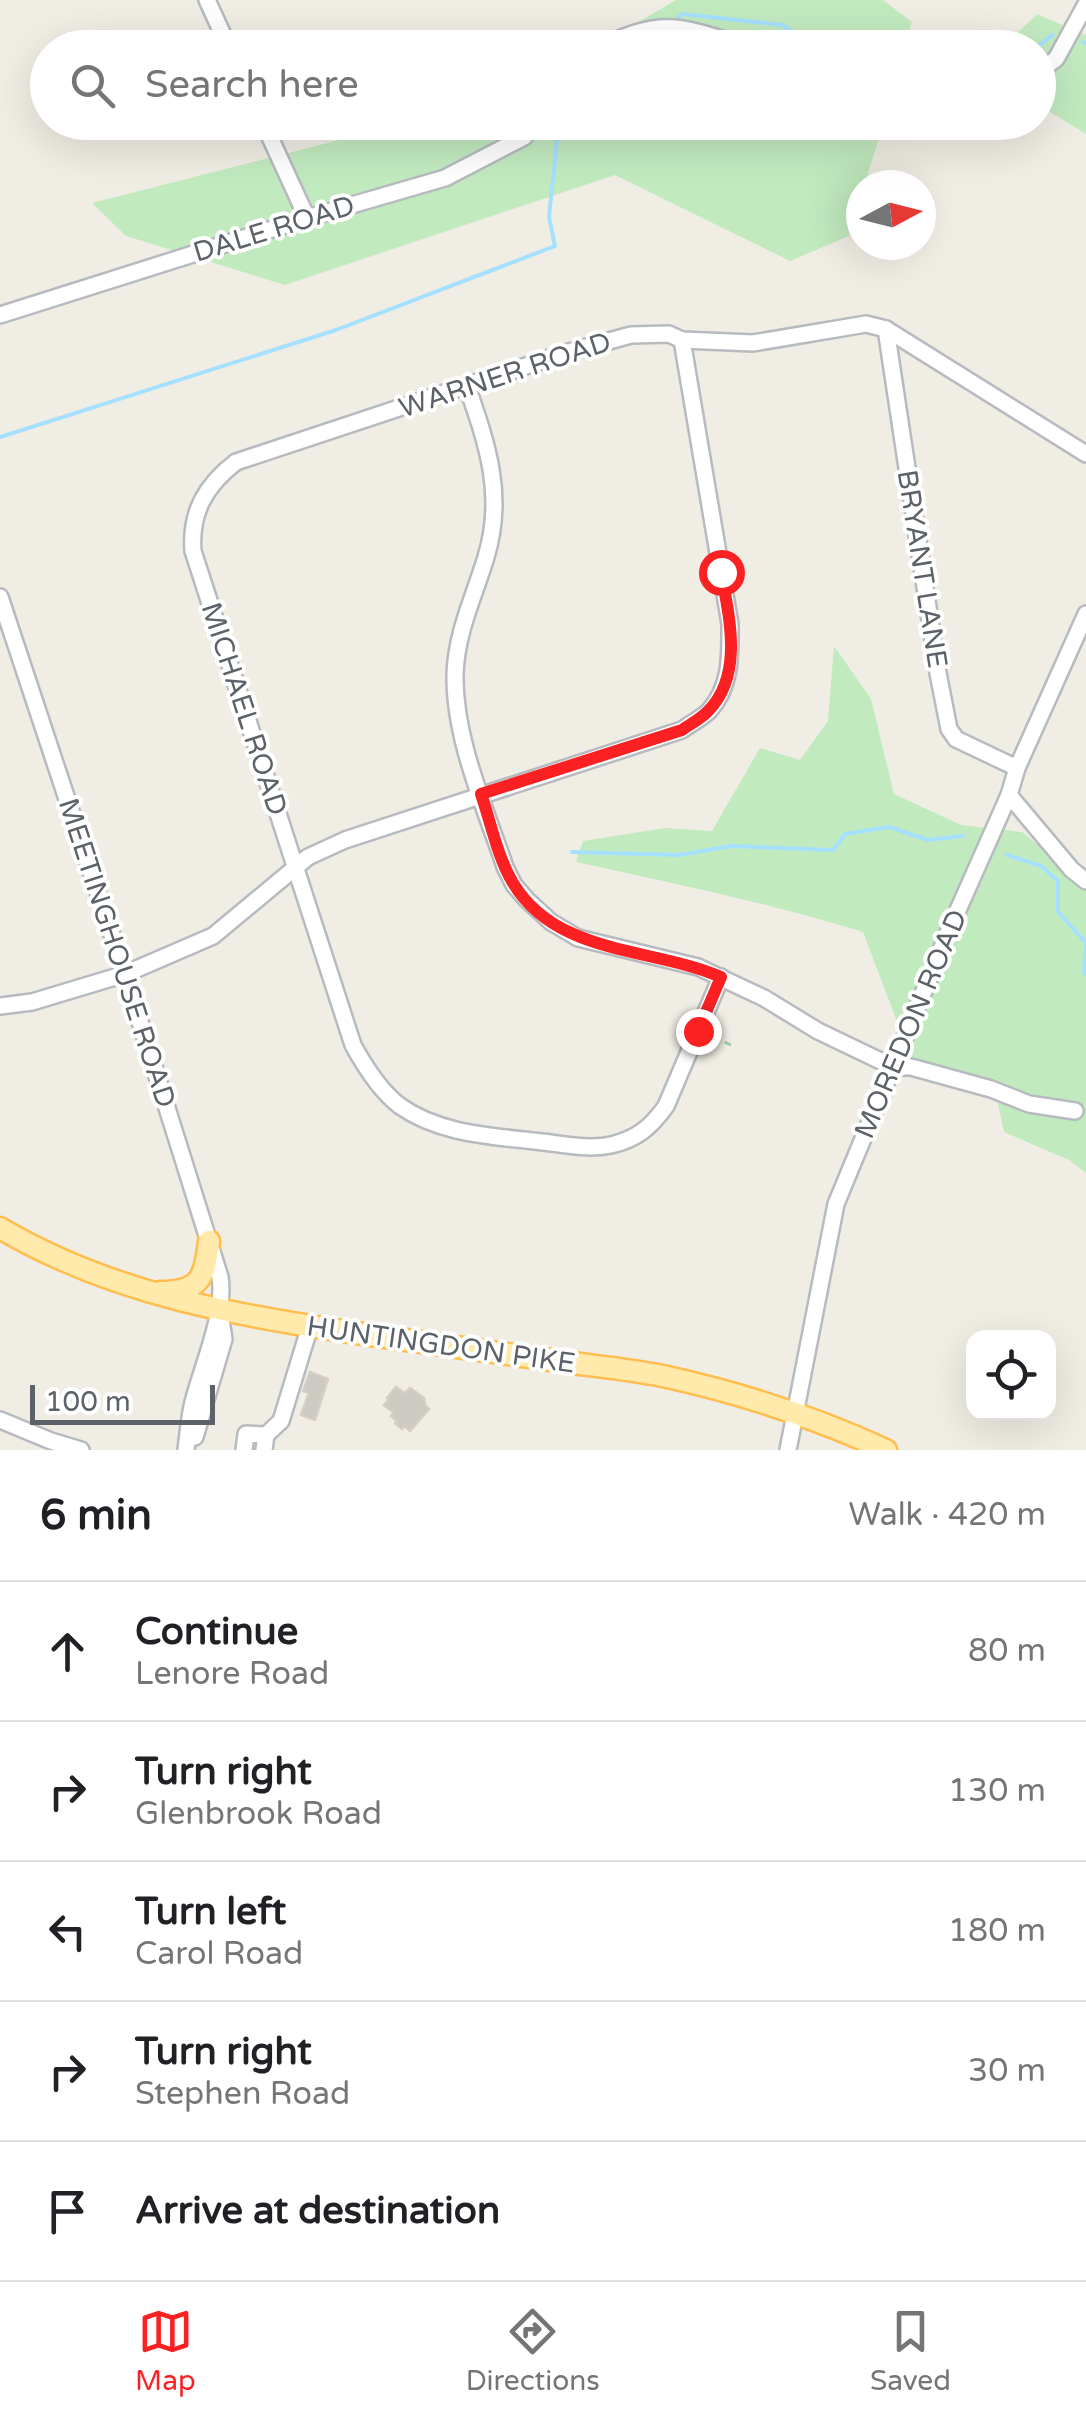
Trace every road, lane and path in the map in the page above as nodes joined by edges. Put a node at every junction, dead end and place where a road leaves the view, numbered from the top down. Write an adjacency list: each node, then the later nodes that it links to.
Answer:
1 (207, 0): 3 (street)
2 (1086, 4): 6 (street)
3 (220, 30)
4 (642, 30): 5 (street)
5 (691, 30)
6 (1056, 58)
7 (271, 140): 9 (street)
8 (518, 140): 9 (street, DALE ROAD)
9 (307, 218): 10 (street, DALE ROAD)
10 (0, 315)
11 (886, 329): 12 (street, WARNER ROAD); 14 (street); 18 (street, BRYANT LANE)
12 (682, 340): 13 (street, WARNER ROAD); 19 (street)
13 (467, 386): 15 (street, WARNER ROAD); 19 (street)
14 (1086, 454)
15 (193, 551): 21 (street, MICHAEL ROAD)
16 (0, 597): 23 (street, MEETINGHOUSE ROAD)
17 (1086, 614): 18 (street, MOREDON ROAD)
18 (1017, 768): 20 (street, MOREDON ROAD)
19 (481, 794): 21 (street); 24 (street)
20 (1008, 796): 22 (street); 28 (street, MOREDON ROAD)
21 (296, 868): 23 (street); 24 (street, MICHAEL ROAD)
22 (1086, 880)
23 (125, 974): 25 (street); 31 (street, MEETINGHOUSE ROAD)
24 (721, 977): 28 (street)
25 (0, 1006)
26 (705, 1034): 27 (path)
27 (731, 1045)
28 (893, 1067): 29 (street); 35 (street, MOREDON ROAD)
29 (1075, 1112)
30 (0, 1228): 32 (main road, HUNTINGDON PIKE)
31 (209, 1241): 32 (main road); 33 (street, MEETINGHOUSE ROAD)
32 (149, 1292): 33 (main road, HUNTINGDON PIKE)
33 (219, 1310): 34 (main road, HUNTINGDON PIKE); 39 (street, MEETINGHOUSE ROAD)
34 (310, 1326): 35 (main road, HUNTINGDON PIKE); 37 (street)
35 (797, 1413): 41 (street, MOREDON ROAD); 42 (main road, HUNTINGDON PIKE)
36 (0, 1420): 38 (street)
37 (265, 1442): 40 (street)
38 (81, 1450)
39 (188, 1450)
40 (244, 1450)
41 (788, 1450)
42 (886, 1450)

